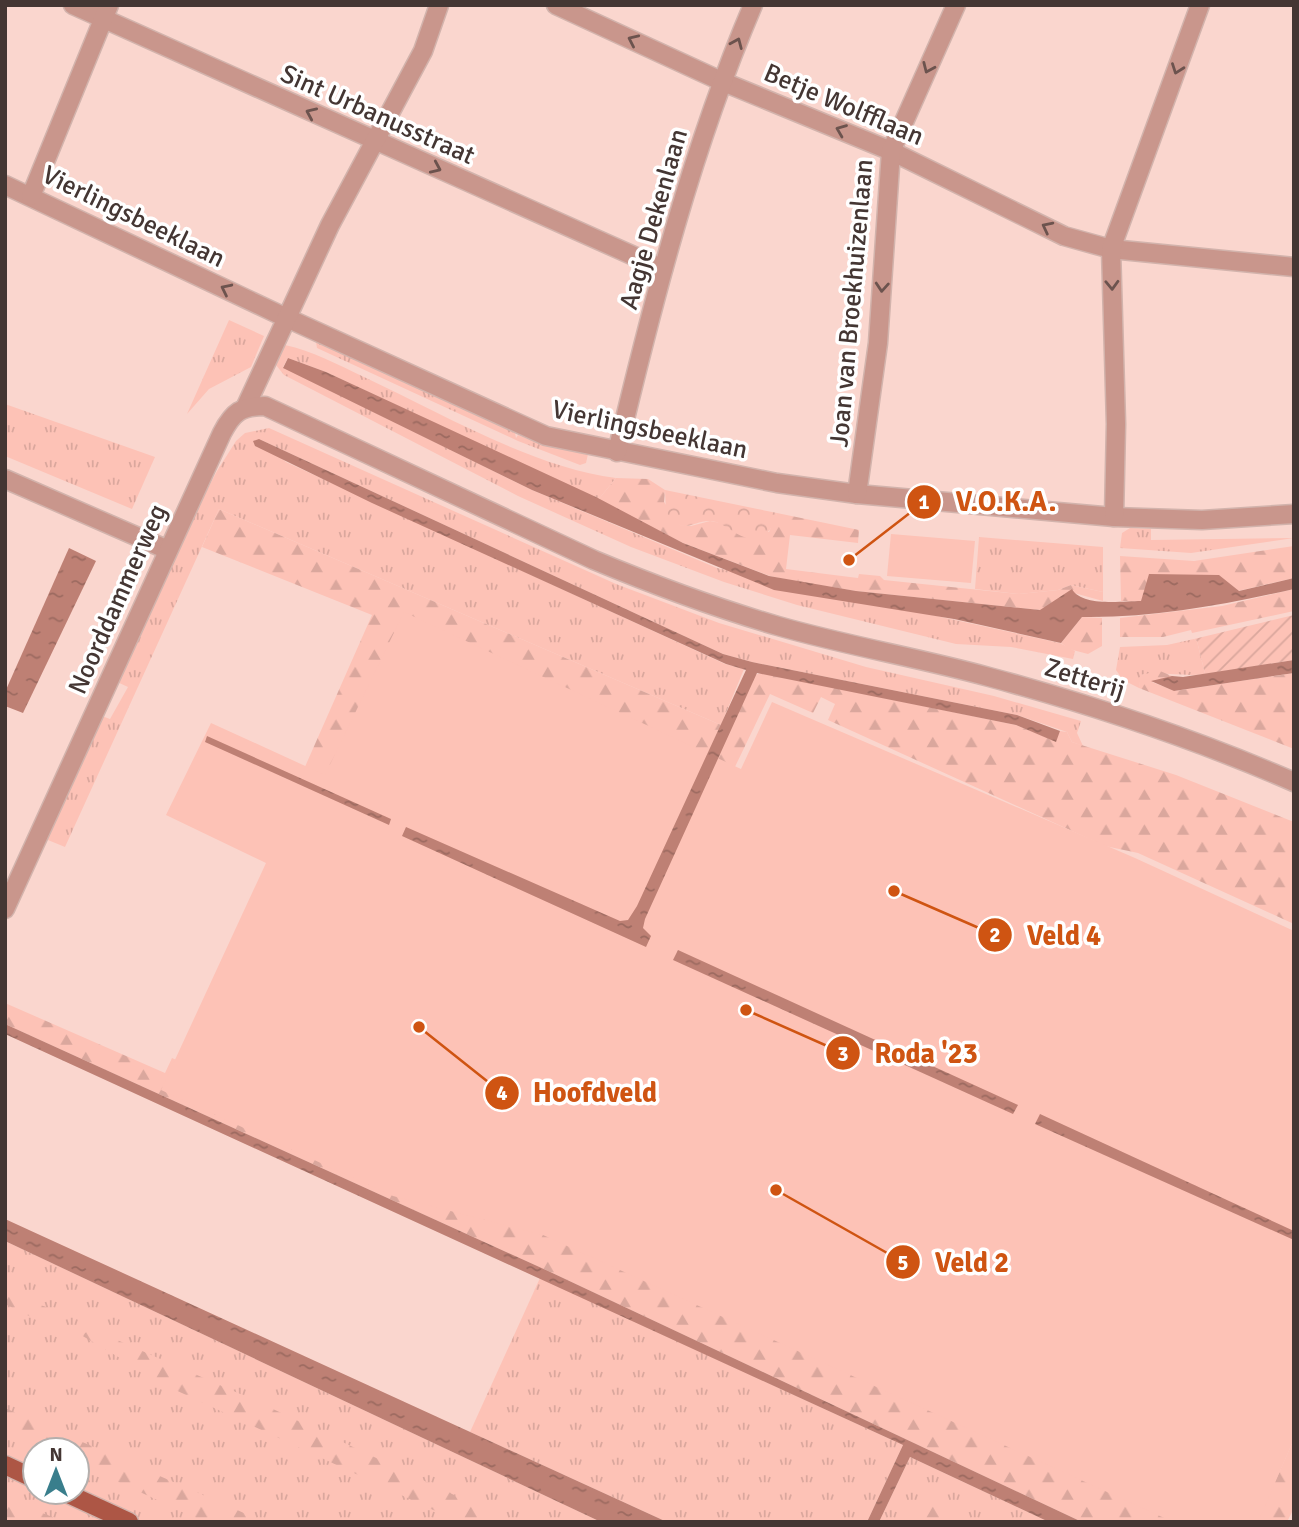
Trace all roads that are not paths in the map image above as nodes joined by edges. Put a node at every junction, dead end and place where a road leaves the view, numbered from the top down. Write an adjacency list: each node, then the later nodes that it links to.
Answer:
1 (73, 5): 7 (street, Sint Urbanusstraat)
2 (439, 5): 9 (street, Noorddammerweg)
3 (556, 5): 8 (street, Betje Wolfflaan, one-way to 3)
4 (753, 5): 8 (street, Aagje Dekenlaan, one-way to 4)
5 (956, 5): 10 (street, Joan van Broekhuizenlaan, one-way to 10)
6 (1200, 5): 13 (street, one-way to 13)
7 (106, 12): 9 (street, Sint Urbanusstraat, one-way to 7); 12 (street)
8 (720, 81): 10 (street, Betje Wolfflaan, one-way to 8); 15 (street, Aagje Dekenlaan)
9 (373, 141): 15 (street, Sint Urbanusstraat, one-way to 15); 16 (street, Noorddammerweg)
10 (891, 150): 13 (street, Betje Wolfflaan, one-way to 10); 20 (street, Joan van Broekhuizenlaan, one-way to 20)
11 (5, 184): 12 (street, Vierlingsbeeklaan)
12 (31, 196): 16 (street, Vierlingsbeeklaan, one-way to 12)
13 (1111, 250): 14 (street, Betje Wolfflaan); 22 (street, one-way to 22)
14 (1294, 267)
15 (663, 269): 18 (street, Aagje Dekenlaan)
16 (288, 319): 17 (street, Noorddammerweg); 18 (street, Vierlingsbeeklaan)
17 (247, 406): 23 (street, Noorddammerweg); 24 (street, Zetterij)
18 (617, 452): 20 (street, Vierlingsbeeklaan)
19 (5, 479): 23 (street)
20 (857, 494): 22 (street, Vierlingsbeeklaan)
21 (1294, 514): 22 (street, Vierlingsbeeklaan)
22 (1114, 517)
23 (168, 550): 25 (street, Noorddammerweg)
24 (1294, 782)
25 (5, 909)
26 (5, 1465): 27 (main road)
27 (21, 1472)
28 (91, 1504): 29 (main road)
29 (129, 1522)

